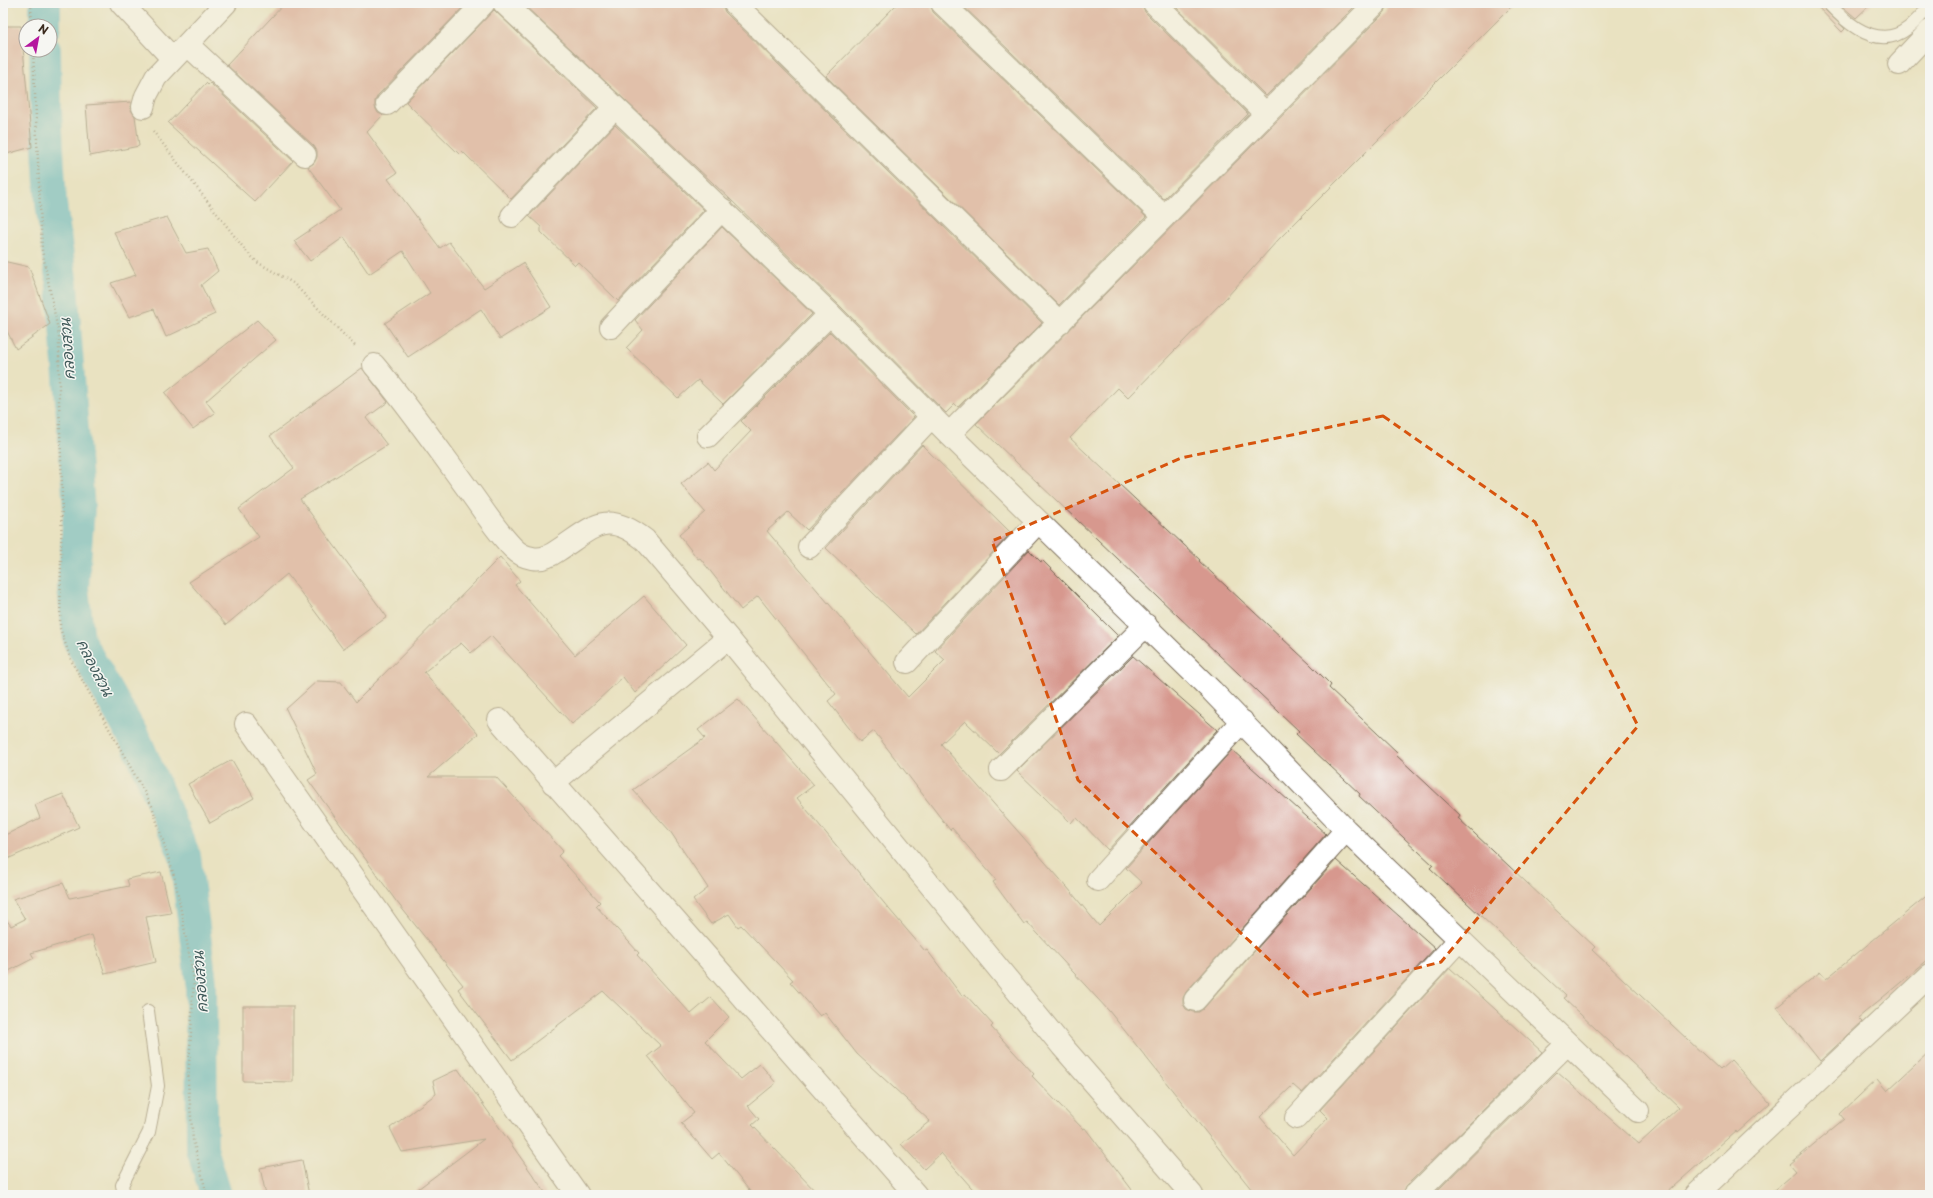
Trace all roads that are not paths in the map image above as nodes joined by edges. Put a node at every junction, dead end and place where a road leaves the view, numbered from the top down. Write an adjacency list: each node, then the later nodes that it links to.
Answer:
1 (121, 3): 12 (street)
2 (226, 3): 12 (street)
3 (484, 3): 14 (street)
4 (504, 3): 16 (street)
5 (734, 3): 23 (street)
6 (942, 3): 21 (street)
7 (1154, 3): 17 (street)
8 (1376, 3): 17 (street)
9 (1828, 3): 10 (lane)
10 (1930, 6)
11 (1930, 31): 13 (street)
12 (181, 52): 15 (street); 18 (street)
13 (1899, 64)
14 (387, 104)
15 (143, 107)
16 (616, 107): 19 (street); 20 (street)
17 (1266, 114): 21 (street)
18 (305, 155)
19 (722, 209): 22 (street); 24 (street)
20 (512, 216)
21 (1164, 217): 23 (street)
22 (830, 314): 26 (street); 28 (street)
23 (1060, 322): 27 (street)
24 (611, 327)
25 (374, 365): 32 (street)
26 (932, 416): 27 (street); 30 (street)
27 (949, 434): 29 (street)
28 (708, 436)
29 (1038, 522): 31 (street); 33 (street)
30 (809, 547)
31 (1146, 625): 35 (street); 37 (street)
32 (728, 638): 38 (street); 51 (street)
33 (907, 662)
34 (499, 720): 38 (street)
35 (1242, 721): 39 (street); 40 (street)
36 (246, 724): 49 (street)
37 (1001, 770)
38 (553, 783): 50 (street)
39 (1346, 830): 41 (street); 43 (street)
40 (1098, 880)
41 (1460, 939): 45 (street); 47 (street)
42 (1930, 975): 53 (street)
43 (1195, 1000)
44 (148, 1011): 48 (lane)
45 (1567, 1044): 46 (street); 52 (street)
46 (1638, 1111)
47 (1296, 1118)
48 (124, 1195)
49 (578, 1195)
50 (916, 1195)
51 (1192, 1195)
52 (1415, 1195)
53 (1696, 1195)

